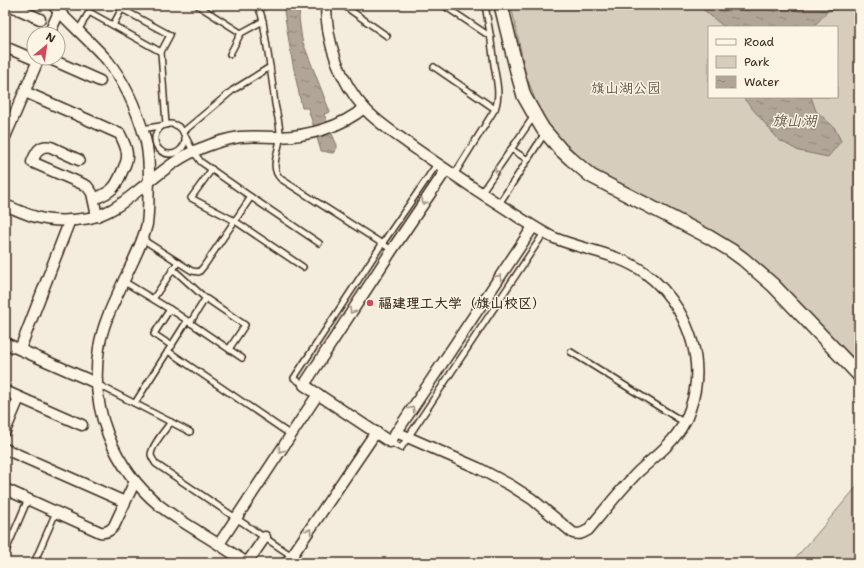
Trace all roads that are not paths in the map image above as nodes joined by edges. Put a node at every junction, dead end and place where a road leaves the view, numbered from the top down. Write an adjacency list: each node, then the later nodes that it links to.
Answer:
1 (9, 5): 11 (street)
2 (197, 5): 16 (lane)
3 (257, 5): 12 (lane)
4 (326, 5): 29 (street)
5 (343, 5): 17 (lane)
6 (443, 5): 18 (lane)
7 (485, 5): 18 (lane)
8 (501, 5): 31 (street)
9 (123, 7): 13 (lane); 20 (lane)
10 (56, 8): 14 (street); 15 (street)
11 (40, 19)
12 (263, 21): 16 (lane); 25 (lane)
13 (113, 25): 15 (lane); 20 (lane)
14 (51, 26)
15 (78, 31): 33 (street)
16 (241, 33): 21 (lane)
17 (387, 36)
18 (491, 37): 30 (lane)
19 (5, 47): 22 (street)
20 (162, 52): 32 (lane)
21 (230, 54)
22 (26, 55)
23 (35, 66): 28 (street)
24 (66, 66): 27 (street)
25 (270, 67): 34 (lane); 37 (lane)
26 (434, 67): 30 (lane)
27 (100, 81)
28 (24, 92): 36 (street); 48 (street)
29 (364, 108): 37 (street); 42 (street)
30 (495, 108): 44 (lane)
31 (534, 115): 35 (street); 38 (lane)
32 (166, 125): 33 (lane); 34 (lane); 34 (lane)
33 (142, 129): 45 (street)
34 (184, 132): 39 (lane)
35 (546, 132): 41 (lane); 75 (street)
36 (5, 137)
37 (280, 137): 39 (street); 58 (lane)
38 (511, 149): 41 (lane); 46 (lane, one-way to 46)
39 (193, 151): 43 (lane); 45 (street)
40 (79, 160): 48 (street)
41 (528, 160): 49 (lane)
42 (437, 164): 44 (street); 58 (lane)
43 (212, 169): 47 (lane); 53 (lane)
44 (450, 173): 46 (street); 59 (street, one-way to 59)
45 (149, 182): 51 (street); 56 (street)
46 (481, 193): 49 (street)
47 (251, 197): 53 (lane); 57 (lane)
48 (94, 199): 51 (street)
49 (499, 204): 54 (street)
50 (5, 205): 52 (street)
51 (97, 216): 52 (street)
52 (70, 220): 70 (street)
53 (235, 221): 60 (lane); 61 (lane)
54 (533, 227): 55 (street); 88 (street, one-way to 54)
55 (544, 233): 83 (street); 90 (lane)
56 (142, 239): 60 (lane); 63 (street)
57 (319, 243)
58 (382, 244): 59 (lane); 77 (lane)
59 (392, 250): 77 (street, one-way to 77)
60 (178, 262): 62 (lane)
61 (303, 267)
62 (173, 269): 64 (lane); 65 (lane)
63 (123, 281): 65 (lane); 76 (street)
64 (206, 299): 67 (lane); 71 (lane)
65 (153, 300): 66 (lane)
66 (170, 309): 67 (lane); 69 (lane)
67 (188, 322): 69 (lane); 71 (lane)
68 (5, 343): 70 (street)
69 (172, 346): 72 (lane)
70 (20, 349): 76 (street)
71 (229, 349): 74 (lane)
72 (168, 351): 81 (lane); 89 (lane)
73 (571, 352): 83 (lane)
74 (242, 358)
75 (859, 376)
76 (96, 383): 81 (lane); 93 (street)
77 (304, 385): 79 (street)
78 (5, 391): 80 (street)
79 (318, 394): 87 (street); 89 (street)
80 (19, 398): 84 (street); 85 (street)
81 (135, 403): 82 (lane)
82 (171, 422): 86 (lane); 98 (lane)
83 (685, 423): 90 (street)
84 (82, 426)
85 (5, 431)
86 (190, 432)
87 (376, 432): 91 (street); 102 (street, one-way to 87)
88 (396, 432): 90 (street); 91 (street)
89 (291, 435): 98 (street, one-way to 98)
90 (408, 438): 91 (lane)
91 (390, 442)
92 (5, 450): 96 (street)
93 (135, 482): 96 (street); 100 (street)
94 (5, 489): 95 (street)
95 (28, 499): 97 (street); 101 (lane)
96 (125, 502): 97 (street)
97 (56, 512): 103 (lane)
98 (236, 518): 99 (lane); 100 (street)
99 (265, 537): 102 (lane); 104 (street)
100 (219, 544): 104 (street)
101 (5, 553)
102 (290, 559)
103 (34, 563)
104 (247, 563)

